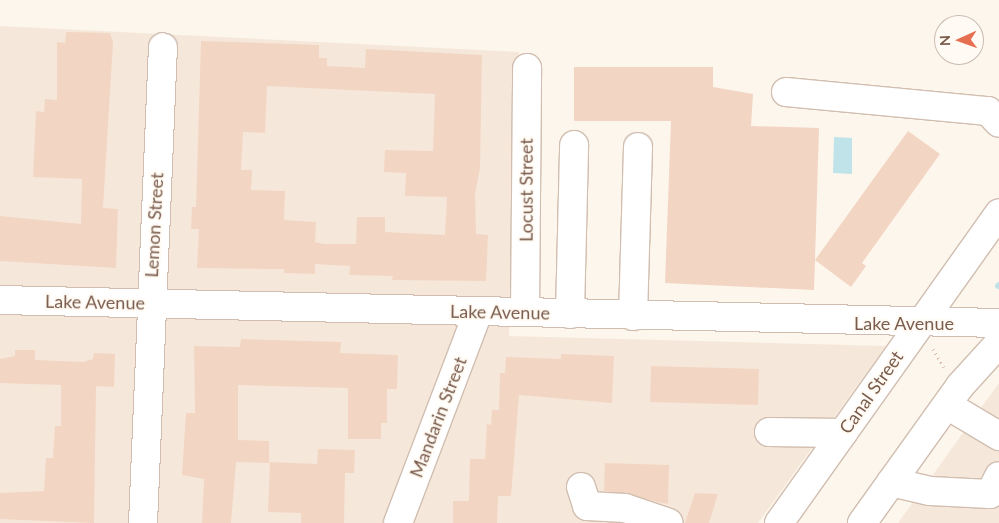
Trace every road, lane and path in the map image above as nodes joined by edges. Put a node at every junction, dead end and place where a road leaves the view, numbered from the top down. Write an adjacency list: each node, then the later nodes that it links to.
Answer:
1 (163, 47): 9 (street, Lemon Street)
2 (527, 68): 11 (street, Locust Street)
3 (786, 92): 4 (street)
4 (999, 123)
5 (574, 145): 12 (street)
6 (638, 147): 13 (street)
7 (999, 213): 15 (street, Canal Street)
8 (0, 300): 9 (street, Lake Avenue)
9 (151, 304): 10 (street, Lake Avenue); 24 (street, Lemon Street)
10 (478, 312): 11 (street, Lake Avenue); 25 (street, Mandarin Street)
11 (525, 312): 12 (street, Lake Avenue)
12 (570, 314): 13 (street, Lake Avenue)
13 (633, 316): 15 (street, Lake Avenue)
14 (999, 324): 15 (street, Lake Avenue)
15 (919, 325): 19 (street, Canal Street)
16 (999, 343): 17 (street)
17 (947, 405): 20 (street); 22 (street)
18 (769, 432): 19 (street)
19 (842, 433): 27 (street, Canal Street)
20 (999, 436)
21 (999, 476): 22 (street)
22 (891, 482): 28 (street)
23 (580, 487): 26 (street)
24 (143, 523)
25 (398, 523)
26 (669, 523)
27 (779, 523)
28 (862, 523)

